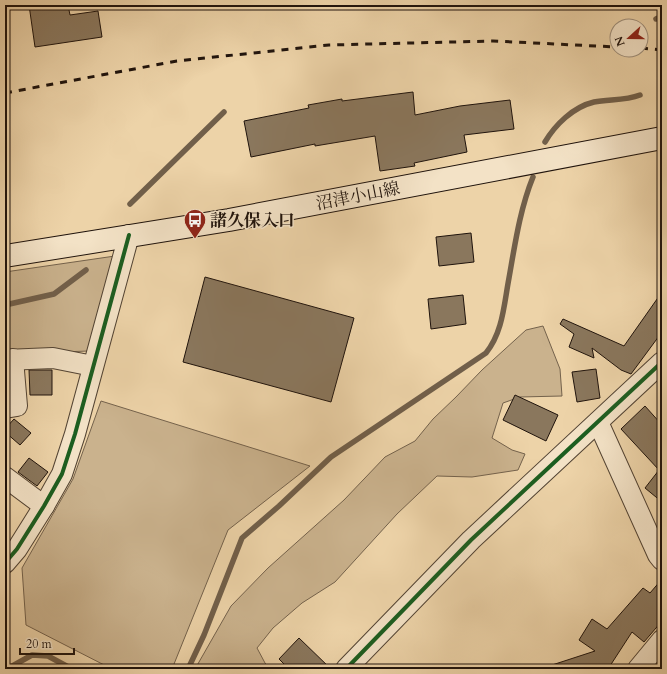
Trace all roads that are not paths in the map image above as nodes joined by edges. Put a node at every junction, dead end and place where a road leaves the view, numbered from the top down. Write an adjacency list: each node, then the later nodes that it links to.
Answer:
1 (662, 138): 2 (main road, 沼津小山線)
2 (130, 235): 3 (main road, 沼津小山線); 6 (street)
3 (5, 256)
4 (9, 360): 6 (street); 7 (street)
5 (662, 362): 8 (street)
6 (93, 366): 10 (street)
7 (5, 408)
8 (598, 422): 11 (street); 14 (street)
9 (5, 477): 10 (street)
10 (44, 506): 12 (street)
11 (662, 560)
12 (5, 562)
13 (662, 640): 15 (street)
14 (346, 669)
15 (638, 669)

